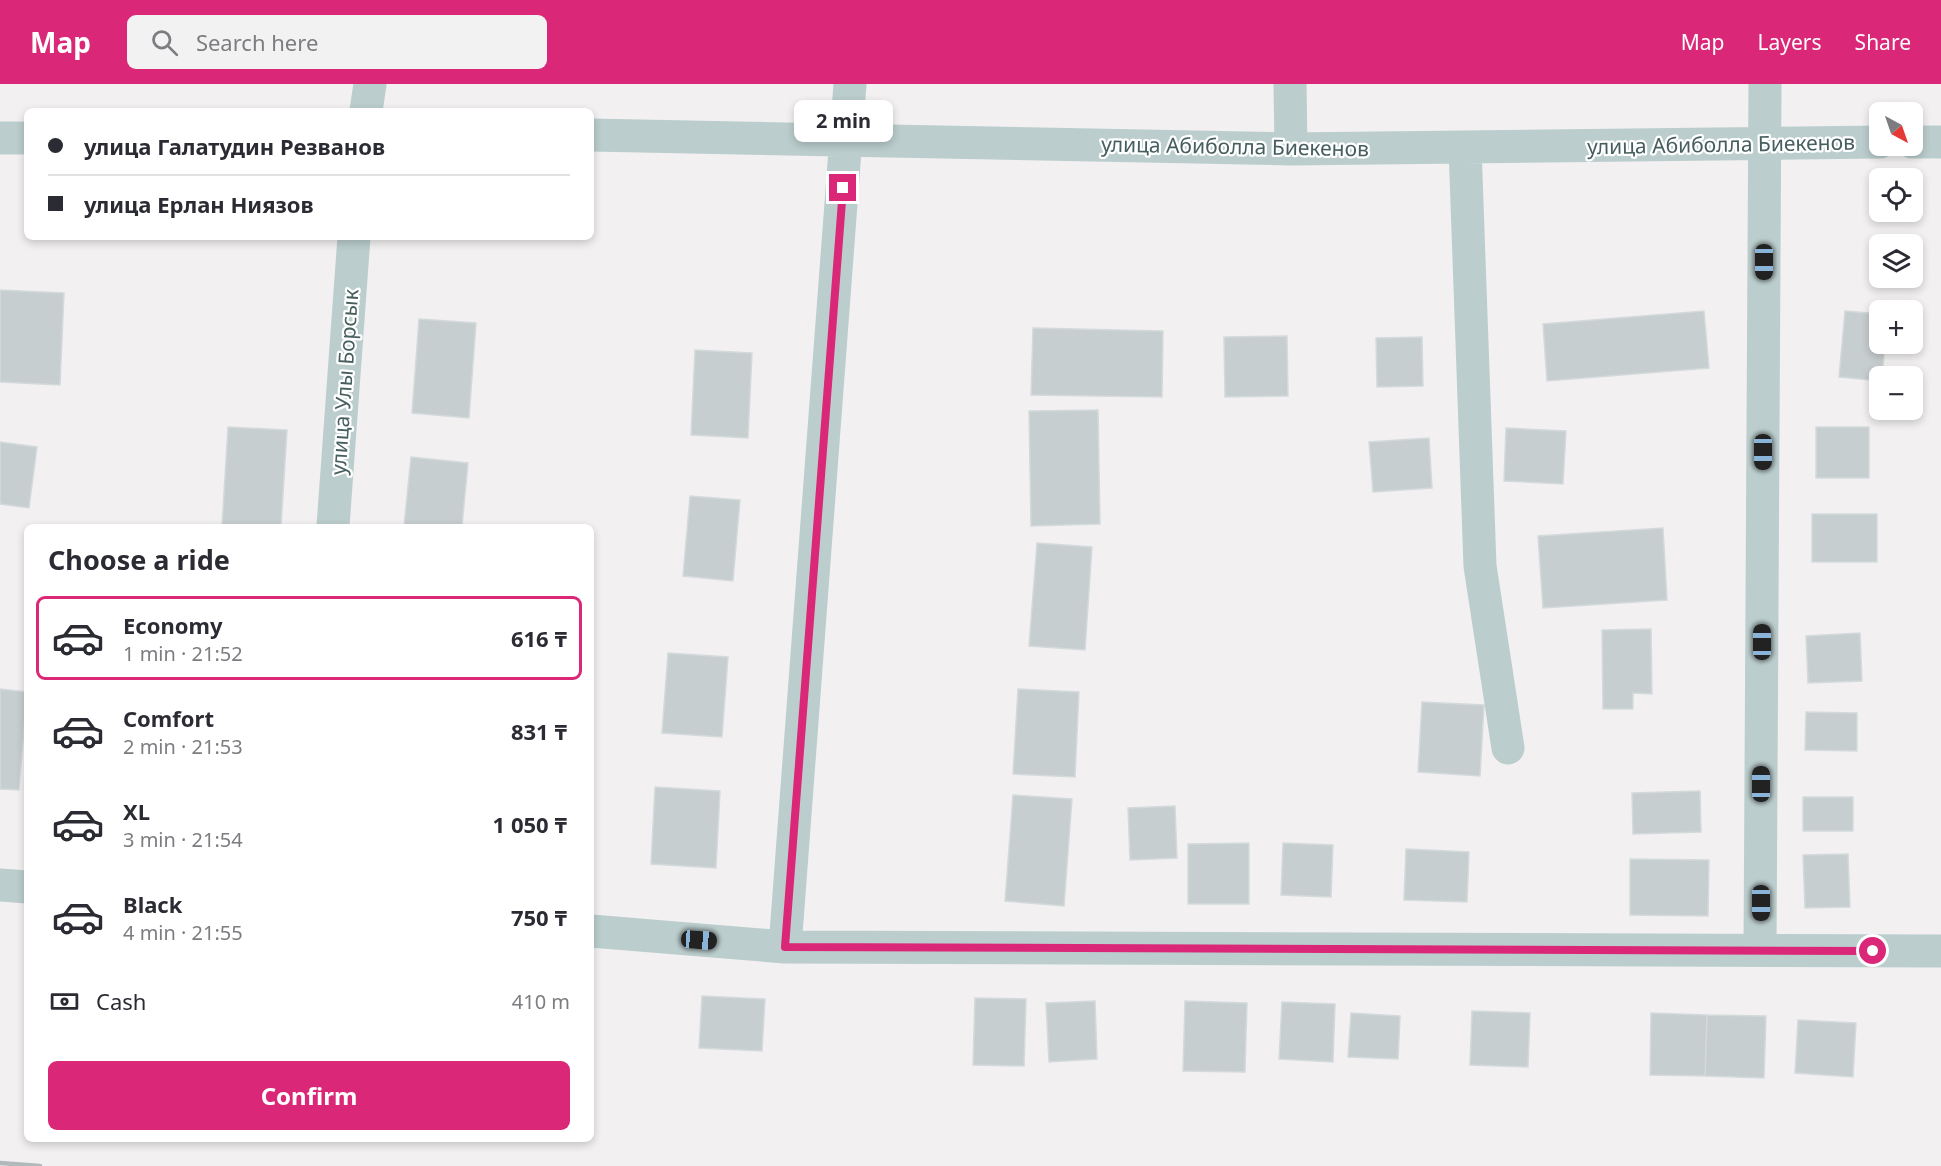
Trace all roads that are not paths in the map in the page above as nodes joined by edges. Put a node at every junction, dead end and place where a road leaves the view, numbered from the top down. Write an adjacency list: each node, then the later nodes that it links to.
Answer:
1 (370, 84): 5 (street)
2 (850, 84): 9 (street)
3 (1290, 84): 15 (street)
4 (1765, 84): 13 (street)
5 (366, 108)
6 (594, 135): 9 (street, улица Абиболла Биекенов)
7 (0, 138): 8 (street)
8 (24, 138)
9 (847, 140): 15 (street, улица Абиболла Биекенов); 22 (street)
10 (1869, 142): 13 (street, улица Абиболла Биекенов)
11 (1923, 142): 12 (street)
12 (1941, 142)
13 (1764, 144): 14 (street, улица Абиболла Биекенов); 23 (street)
14 (1465, 147): 15 (street, улица Абиболла Биекенов); 18 (street)
15 (1291, 149)
16 (354, 240): 17 (street, улица Улы Борсык)
17 (333, 524)
18 (1508, 748)
19 (0, 885): 20 (street)
20 (24, 887)
21 (594, 932): 22 (street)
22 (785, 947): 23 (street)
23 (1760, 951): 24 (street)
24 (1941, 951)

